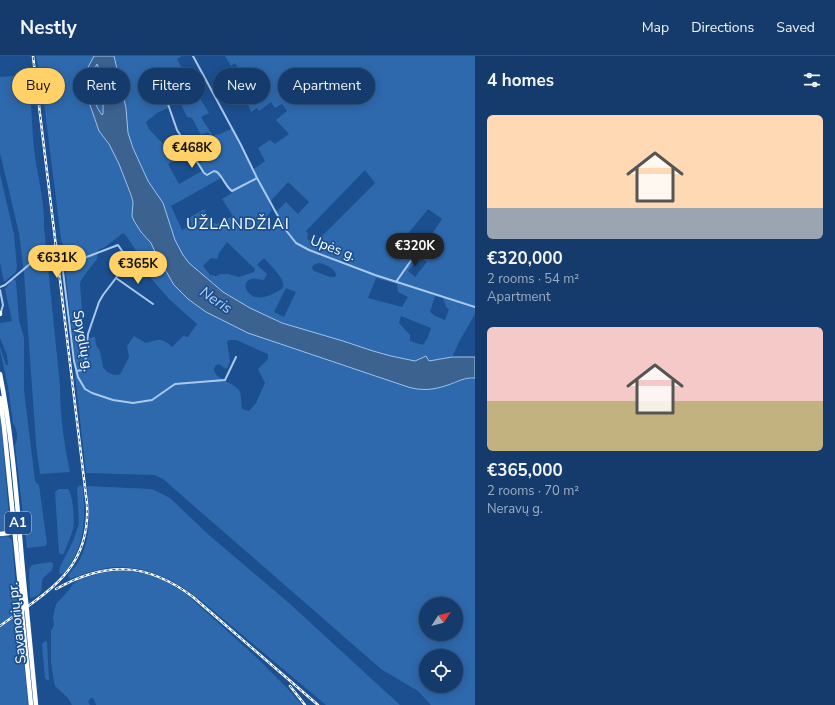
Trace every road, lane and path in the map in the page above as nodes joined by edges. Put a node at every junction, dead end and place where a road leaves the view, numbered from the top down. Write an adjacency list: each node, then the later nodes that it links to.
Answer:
1 (193, 56): 3 (street, Upės g.)
2 (168, 104): 3 (street)
3 (257, 178): 7 (street, Upės g.)
4 (422, 245): 7 (street)
5 (62, 250): 6 (street); 8 (street); 14 (street, Spyglių g.)
6 (116, 278): 10 (street); 14 (street)
7 (396, 282): 11 (street, Upės g.)
8 (0, 287)
9 (0, 290): 12 (street)
10 (153, 304)
11 (475, 307)
12 (0, 313)
13 (236, 357): 14 (street, Spyglių g.)
14 (76, 371)
15 (0, 374): 20 (highway, Savanorių pr. / A1, bridge)
16 (0, 398): 17 (highway, Savanorių pr. / A1)
17 (4, 427): 18 (highway); 19 (highway, Savanorių pr. / A1)
18 (0, 535): 19 (highway)
19 (22, 606): 20 (highway, Savanorių pr. / A1, bridge)
20 (24, 613): 21 (highway, Savanorių pr. / A1); 22 (highway, Savanorių pr. / A1)
21 (31, 705)
22 (36, 705)

